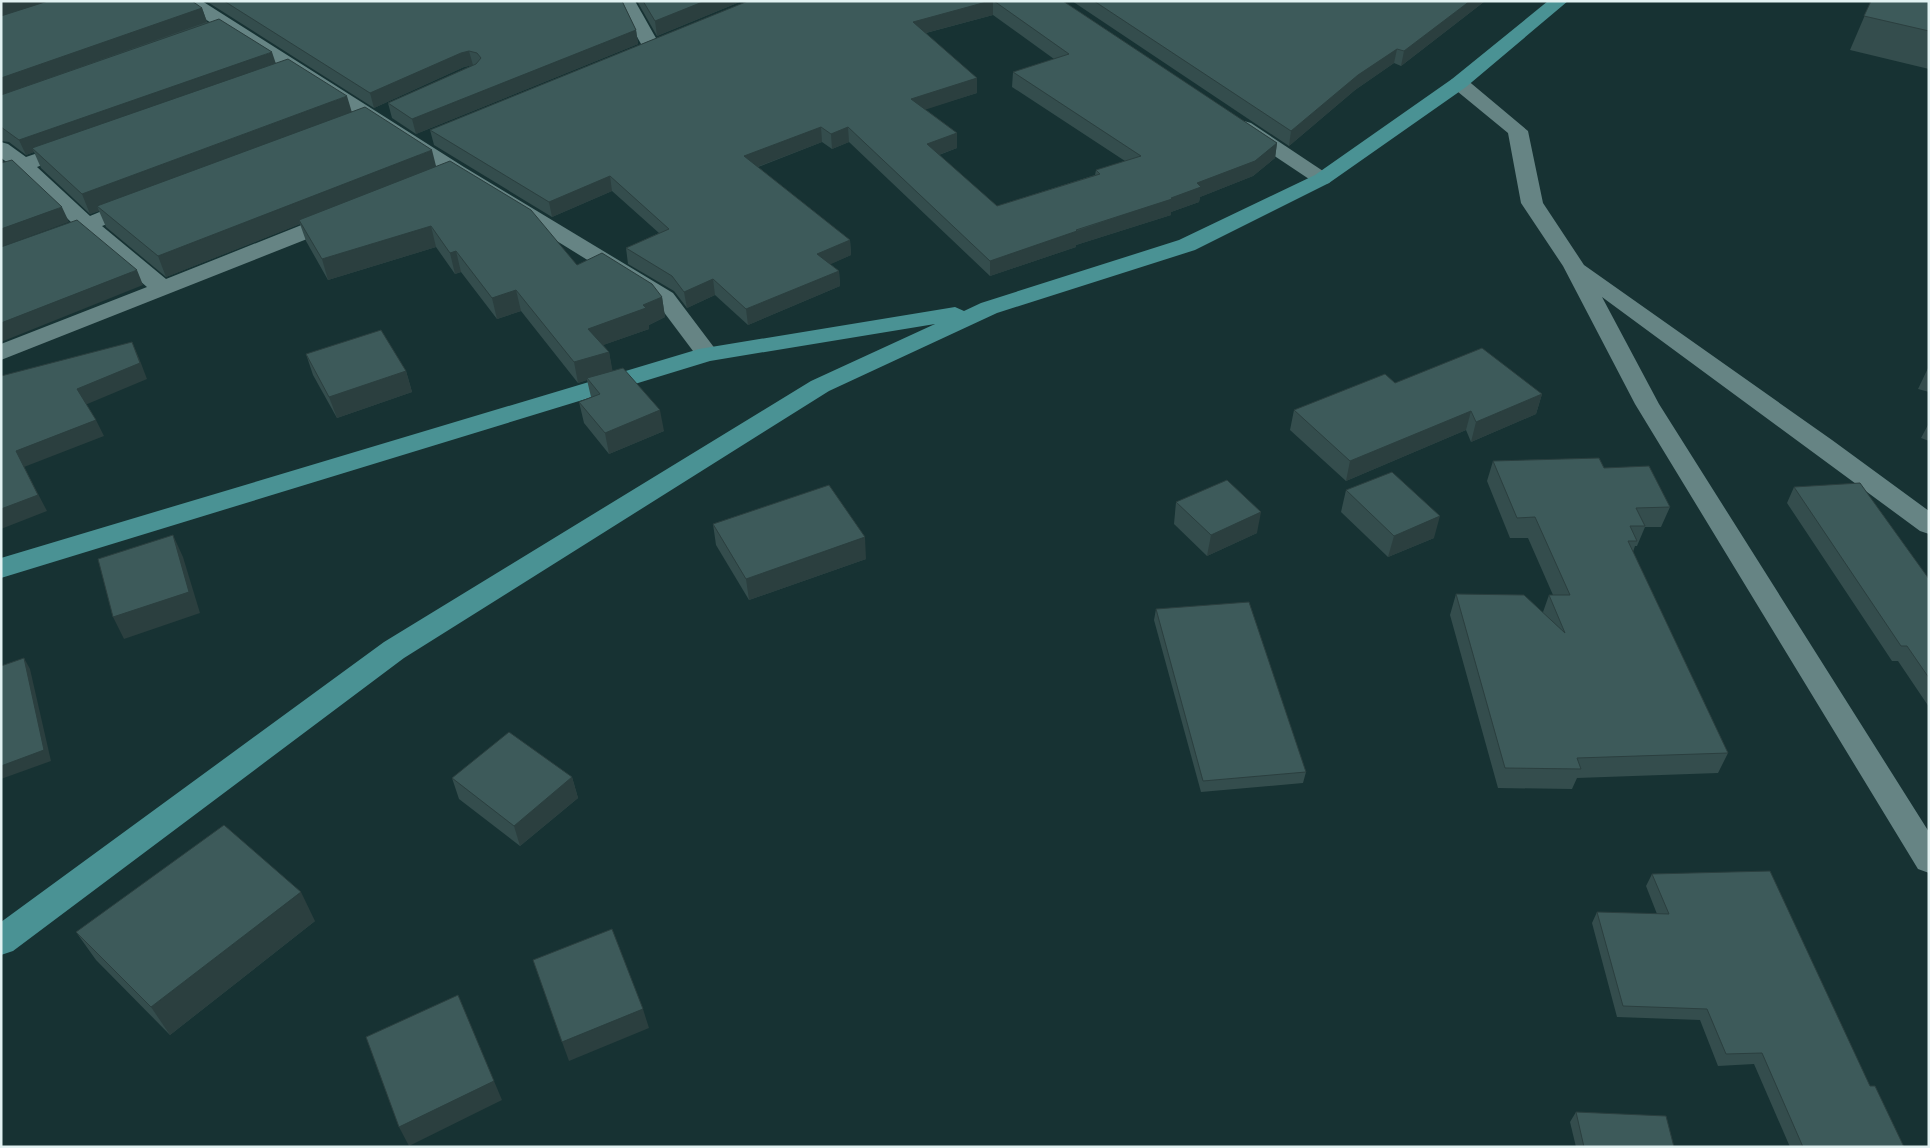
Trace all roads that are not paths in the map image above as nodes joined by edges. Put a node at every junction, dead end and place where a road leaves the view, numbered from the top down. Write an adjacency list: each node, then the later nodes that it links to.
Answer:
1 (189, 1): 6 (street)
2 (626, 1): 4 (street)
3 (1559, 1): 5 (main road)
4 (633, 55)
5 (1460, 83): 14 (main road); 20 (street)
6 (383, 113): 8 (street); 12 (street)
7 (1230, 118): 14 (street)
8 (346, 127)
9 (88, 142): 11 (street)
10 (1, 148): 11 (street)
11 (22, 165): 13 (street); 18 (street)
12 (457, 171): 15 (street); 24 (street)
13 (1, 173)
14 (1322, 179): 22 (main road)
15 (429, 182)
16 (160, 196): 18 (street)
17 (356, 211): 21 (street)
18 (86, 224): 19 (street); 21 (street)
19 (1, 257)
20 (1574, 266): 25 (street); 27 (street)
21 (163, 288): 23 (street)
22 (989, 308): 24 (main road); 28 (main road)
23 (1, 352)
24 (708, 354): 26 (main road)
25 (1929, 525)
26 (1, 568)
27 (1929, 860)
28 (1, 941)

